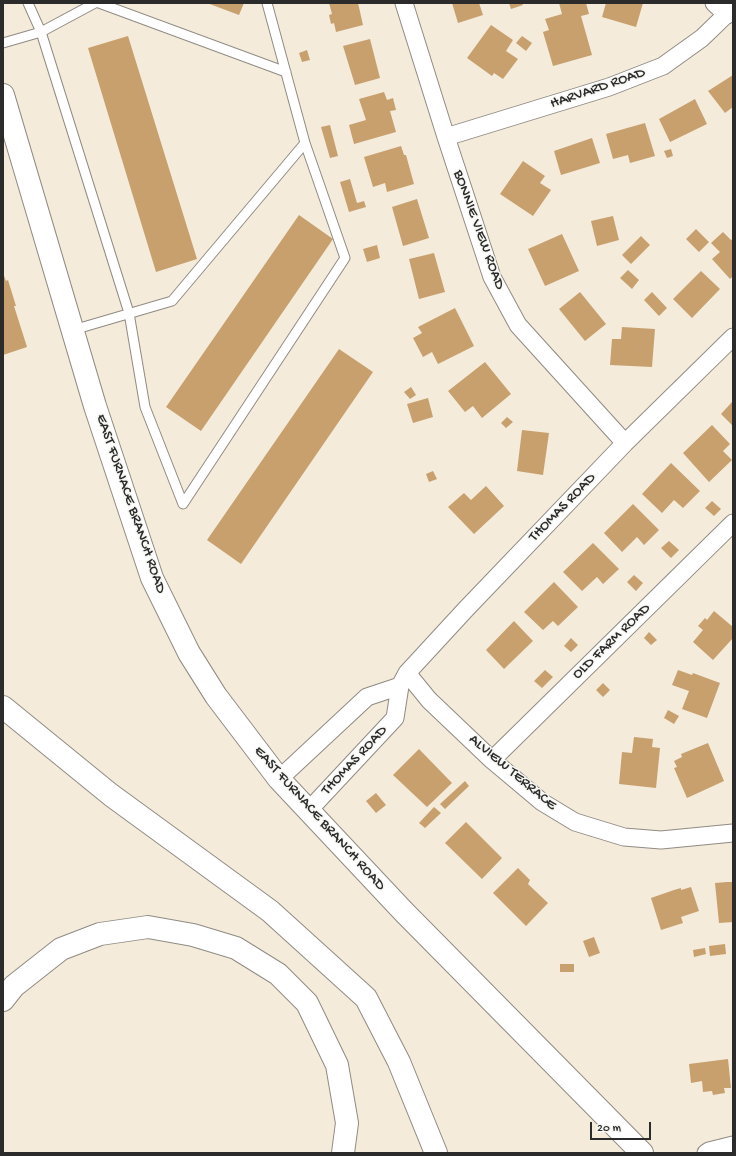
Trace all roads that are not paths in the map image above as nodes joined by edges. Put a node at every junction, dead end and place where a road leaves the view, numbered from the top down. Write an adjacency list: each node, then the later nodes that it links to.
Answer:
1 (28, 3): 8 (lane)
2 (95, 3): 8 (lane)
3 (99, 3): 10 (lane)
4 (267, 3): 10 (lane)
5 (404, 3): 12 (street, BONNIE VIEW ROAD)
6 (714, 3): 7 (street)
7 (730, 12): 12 (street, HARVARD ROAD)
8 (41, 32): 9 (lane); 14 (lane)
9 (3, 43)
10 (286, 72): 13 (lane)
11 (3, 95): 15 (main road, EAST FURNACE BRANCH ROAD)
12 (446, 137): 17 (street, BONNIE VIEW ROAD)
13 (305, 143): 14 (lane); 14 (lane)
14 (129, 313): 15 (lane)
15 (73, 330): 22 (main road, EAST FURNACE BRANCH ROAD)
16 (733, 337): 17 (street, THOMAS ROAD)
17 (626, 442): 19 (street, THOMAS ROAD)
18 (733, 523): 21 (street, OLD FARM ROAD)
19 (403, 680): 21 (street, ALVIEW TERRACE); 22 (street, THOMAS ROAD); 23 (street, THOMAS ROAD)
20 (3, 707): 26 (main road)
21 (492, 760): 24 (street, ALVIEW TERRACE)
22 (279, 779): 23 (main road, EAST FURNACE BRANCH ROAD)
23 (309, 810): 31 (main road, EAST FURNACE BRANCH ROAD)
24 (733, 833)
25 (3, 1000): 28 (main road)
26 (425, 1126): 29 (main road); 30 (main road)
27 (733, 1145): 32 (street)
28 (342, 1153)
29 (422, 1153)
30 (436, 1153)
31 (642, 1153)
32 (706, 1153)

